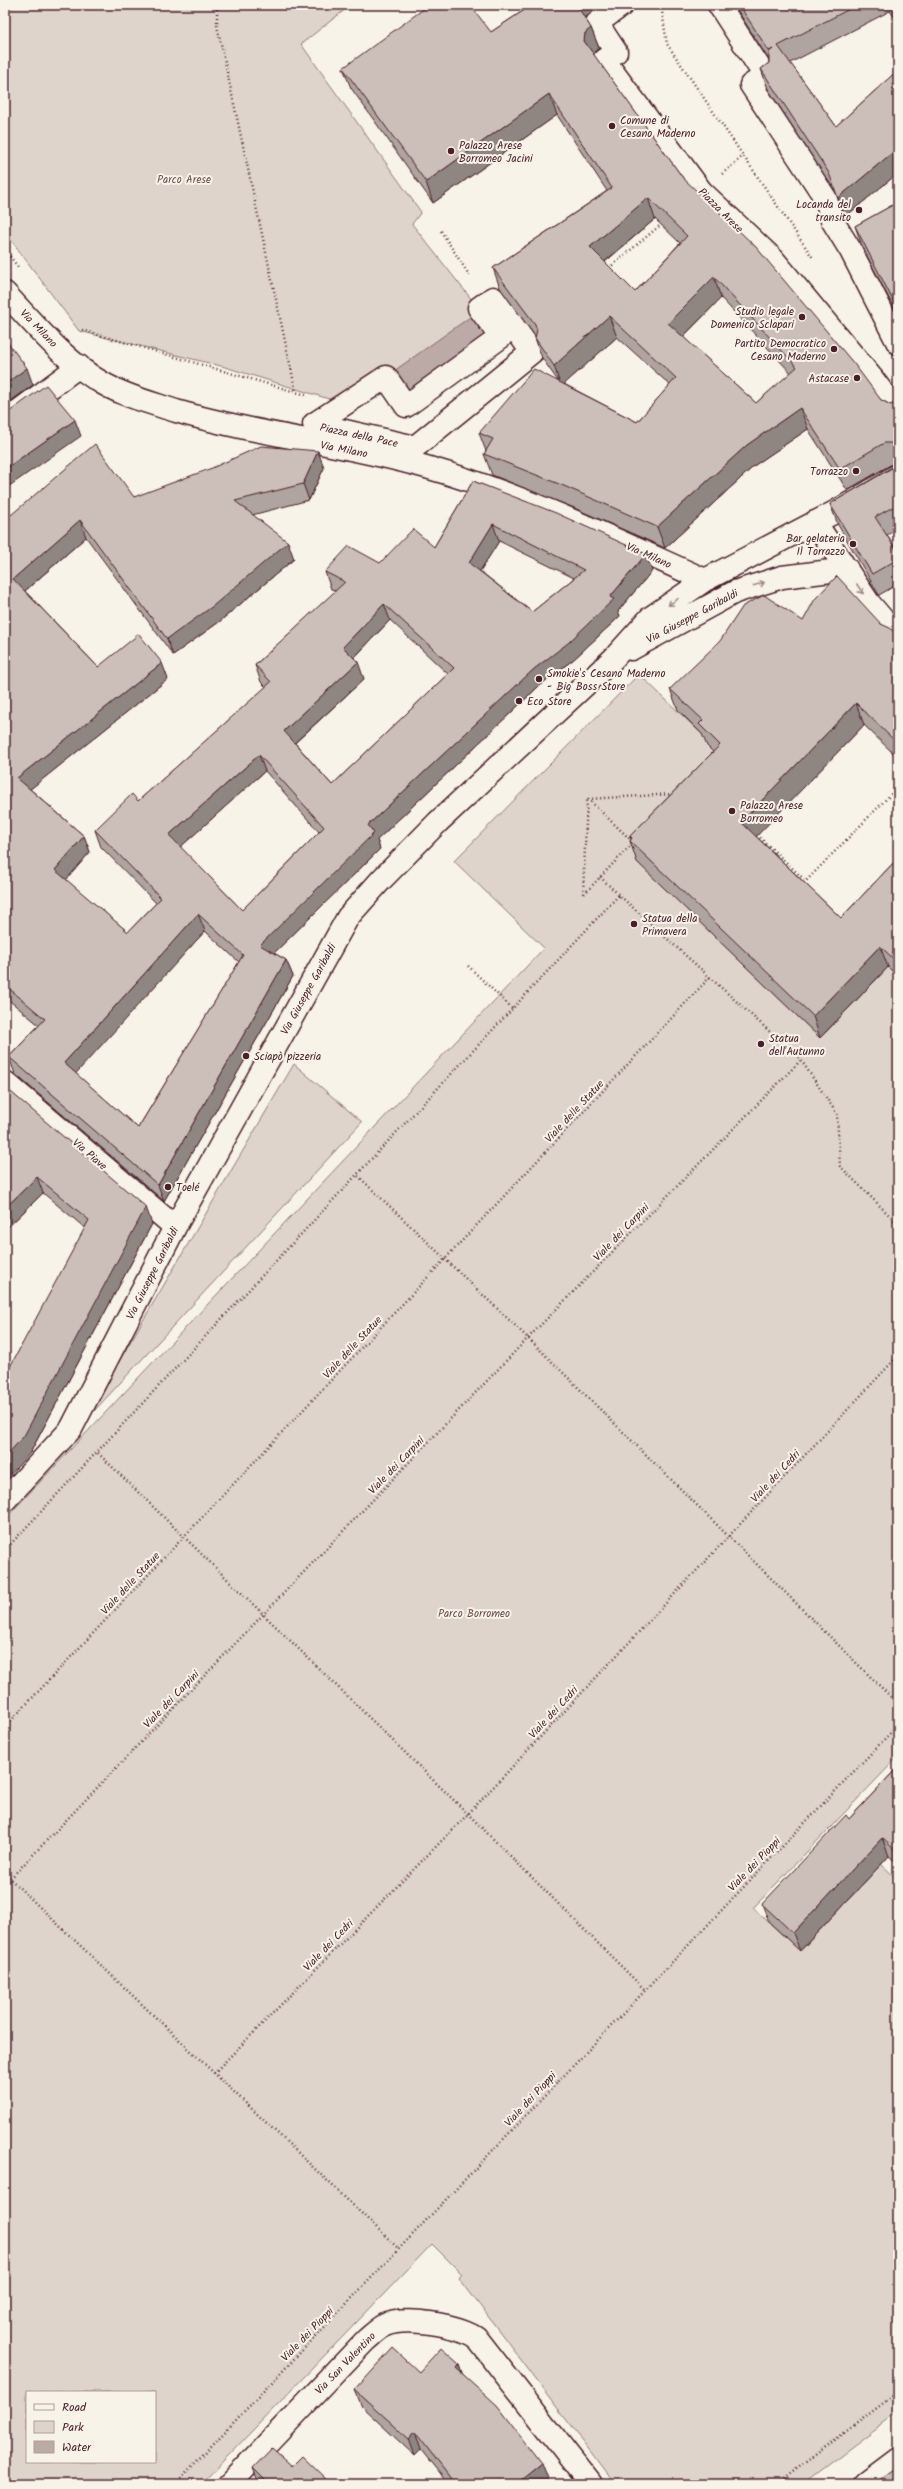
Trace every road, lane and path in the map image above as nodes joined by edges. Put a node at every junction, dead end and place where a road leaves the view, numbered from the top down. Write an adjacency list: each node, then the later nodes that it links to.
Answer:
1 (217, 5): 16 (path)
2 (622, 5): 6 (street, Piazza Arese)
3 (661, 5): 5 (path)
4 (719, 5): 14 (street)
5 (743, 156): 6 (path); 9 (path)
6 (701, 191): 18 (street, Piazza Arese)
7 (668, 219): 11 (path)
8 (5, 250): 10 (path)
9 (812, 258)
10 (19, 268)
11 (608, 269)
12 (5, 292): 15 (street, Via Milano)
13 (77, 327): 16 (path)
14 (898, 343)
15 (79, 366): 19 (street); 23 (street, Via Milano)
16 (296, 392): 17 (path)
17 (340, 407): 17 (street, Piazza della Pace)
18 (898, 413)
19 (5, 420)
20 (898, 475): 21 (street, Via Giuseppe Garibaldi)
21 (815, 522): 22 (street); 23 (street, Via Giuseppe Garibaldi)
22 (847, 569): 24 (street, one-way to 24); 25 (street, Via Giuseppe Garibaldi, one-way to 22)
23 (705, 580): 25 (street, Via Giuseppe Garibaldi, one-way to 25)
24 (898, 637)
25 (612, 659): 41 (street, Via Giuseppe Garibaldi)
26 (898, 787): 29 (path)
27 (678, 794): 28 (path)
28 (587, 799): 31 (path); 32 (path)
29 (757, 835)
30 (639, 837): 31 (path)
31 (633, 843): 32 (path)
32 (600, 876): 33 (path)
33 (620, 895): 35 (path); 36 (path)
34 (468, 966): 36 (path)
35 (710, 977): 37 (path); 42 (path, Viale delle Statue)
36 (513, 1009): 39 (path)
37 (801, 1060): 40 (path); 43 (path, Viale dei Carpini)
38 (5, 1082): 41 (street, Via Piave)
39 (358, 1176): 42 (path); 45 (path)
40 (898, 1224)
41 (175, 1227): 46 (street, Via Giuseppe Garibaldi)
42 (444, 1260): 43 (path); 47 (path, Viale delle Statue)
43 (528, 1338): 48 (path); 50 (path, Viale dei Carpini)
44 (898, 1356): 48 (path, Viale dei Cedri)
45 (98, 1453): 47 (path); 49 (path)
46 (5, 1500)
47 (185, 1537): 50 (path); 53 (path, Viale delle Statue)
48 (730, 1537): 51 (path); 54 (path, Viale dei Cedri)
49 (5, 1550)
50 (264, 1614): 54 (path); 56 (path, Viale dei Carpini)
51 (898, 1704)
52 (898, 1725): 58 (path, Viale dei Pioppi)
53 (5, 1727)
54 (468, 1814): 58 (path); 59 (path, Viale dei Cedri)
55 (5, 1874): 56 (path)
56 (10, 1879): 57 (path, Viale dei Carpini); 59 (path)
57 (5, 1884)
58 (645, 1990): 60 (path, Viale dei Pioppi)
59 (214, 2073): 60 (path)
60 (399, 2249): 63 (path, Viale dei Pioppi)
61 (898, 2392): 66 (path)
62 (898, 2460): 67 (street)
63 (175, 2484)
64 (229, 2484): 65 (street, Via San Valentino)
65 (591, 2484)
66 (777, 2484)
67 (866, 2484)

